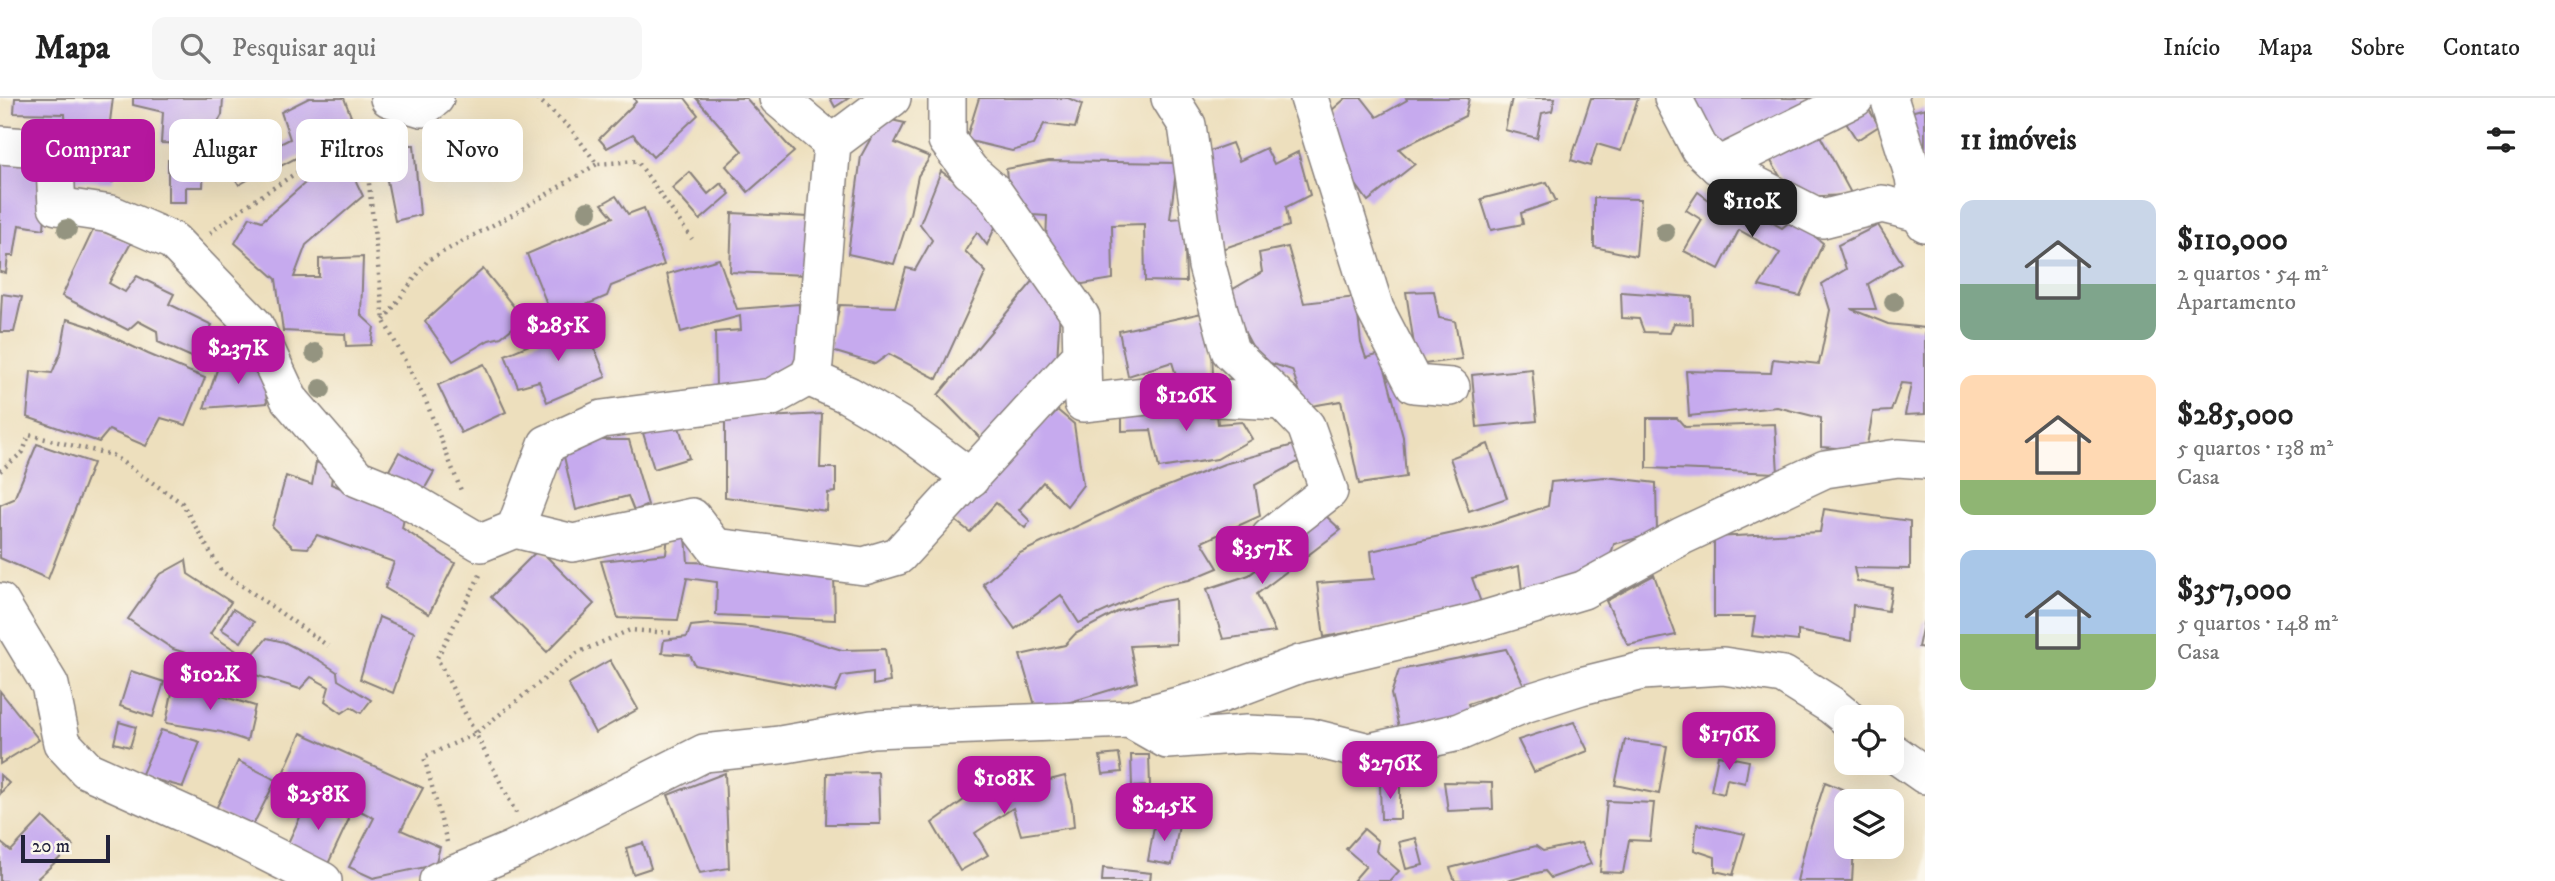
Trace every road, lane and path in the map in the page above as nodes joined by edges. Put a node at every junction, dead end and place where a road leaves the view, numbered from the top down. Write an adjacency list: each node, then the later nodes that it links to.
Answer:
1 (537, 98): 14 (path)
2 (778, 98): 12 (street)
3 (892, 98): 12 (street)
4 (947, 98): 22 (street)
5 (1170, 98): 25 (street)
6 (1309, 98): 24 (street)
7 (1673, 98): 15 (street)
8 (1855, 98): 15 (street)
9 (1889, 98): 18 (street)
10 (415, 101): 11 (path)
11 (395, 119)
12 (832, 143): 23 (street)
13 (0, 145): 20 (street)
14 (597, 164): 19 (path); 21 (path)
15 (1718, 166): 18 (street)
16 (296, 173): 20 (path)
17 (369, 182): 21 (path)
18 (1922, 218)
19 (692, 239)
20 (202, 271): 32 (street)
21 (384, 321): 29 (path)
22 (1082, 355): 25 (street); 28 (street)
23 (808, 377): 28 (street); 30 (street)
24 (1451, 387)
25 (1282, 401): 31 (street)
26 (1925, 460): 38 (street)
27 (0, 471): 36 (path)
28 (971, 478): 30 (street)
29 (463, 495)
30 (515, 529): 32 (street)
31 (1270, 537)
32 (481, 543): 39 (path)
33 (0, 602): 35 (street)
34 (671, 633): 39 (path)
35 (9, 638): 44 (street)
36 (328, 646)
37 (1834, 707): 38 (street)
38 (1130, 719): 42 (street)
39 (475, 734): 42 (path); 43 (path)
40 (1904, 760): 41 (street)
41 (1925, 775)
42 (530, 841): 43 (street)
43 (447, 878)
44 (323, 881)

